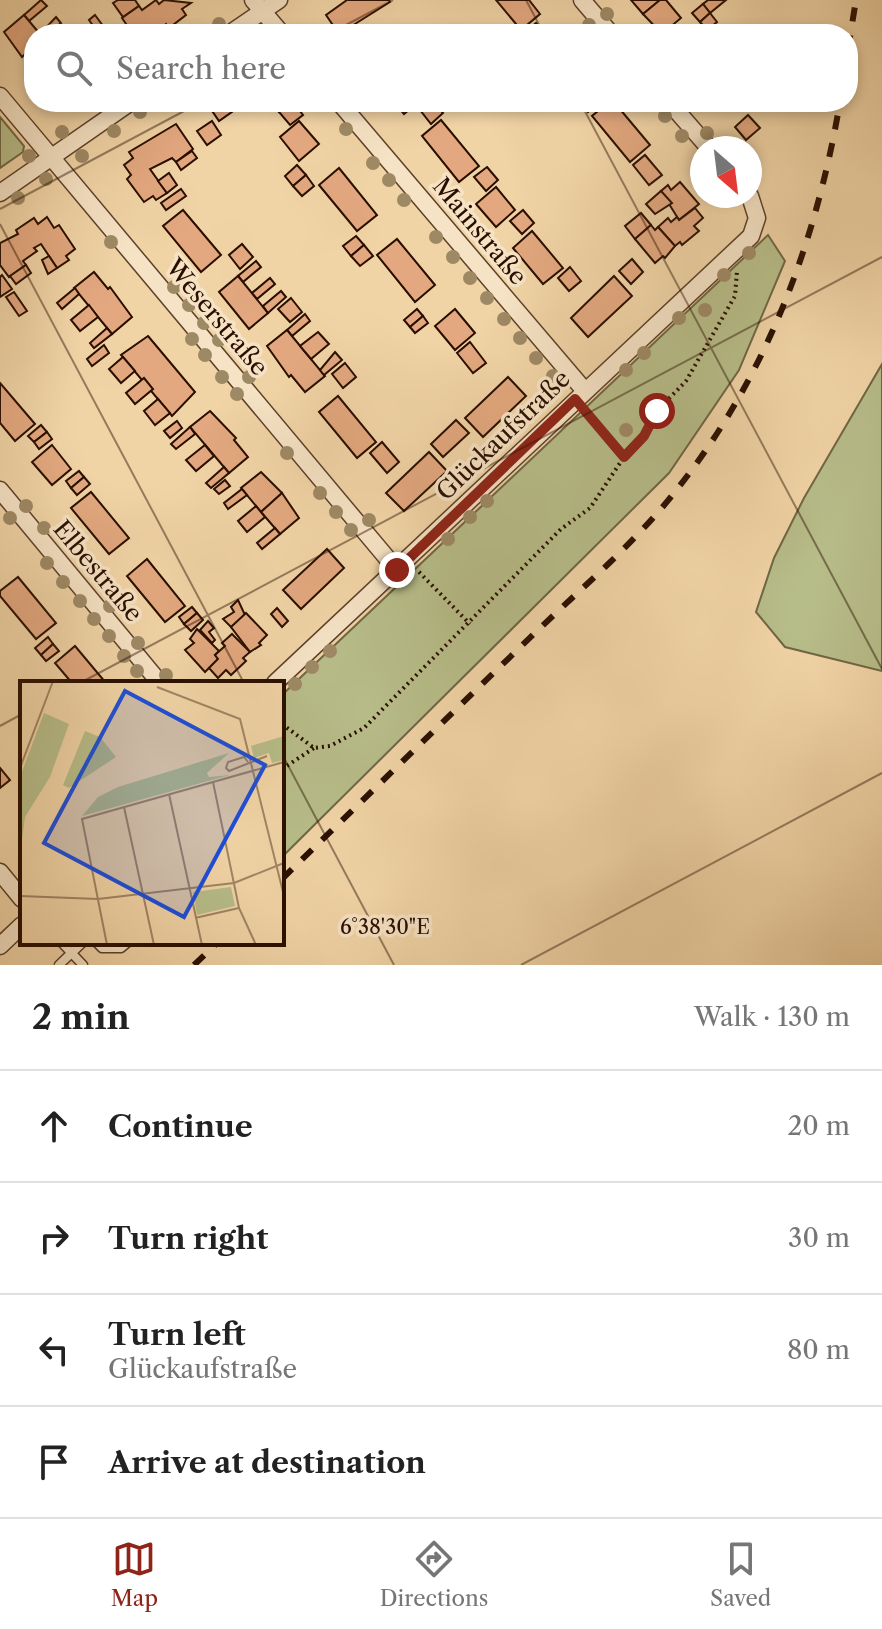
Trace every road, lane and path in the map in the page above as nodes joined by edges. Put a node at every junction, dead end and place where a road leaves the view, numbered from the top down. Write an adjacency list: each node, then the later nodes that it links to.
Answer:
1 (279, 0): 3 (street)
2 (582, 0): 6 (street)
3 (258, 6): 4 (street); 5 (street)
4 (239, 24)
5 (273, 24)
6 (602, 24)
7 (0, 96): 12 (street, Weserstraße)
8 (117, 112): 12 (street)
9 (347, 112): 16 (street, Mainstraße)
10 (678, 112): 11 (street)
11 (699, 136)
12 (52, 157): 13 (street); 19 (street, Weserstraße)
13 (0, 193)
14 (754, 208): 15 (street, Glückaufstraße)
15 (733, 253): 16 (street, Glückaufstraße); 17 (path)
16 (580, 395): 17 (path); 19 (street, Glückaufstraße)
17 (624, 457): 20 (path)
18 (0, 490): 21 (street, Elbestraße)
19 (402, 565): 20 (path); 22 (street, Glückaufstraße)
20 (470, 624): 24 (path)
21 (158, 681)
22 (277, 681)
23 (284, 726): 24 (path)
24 (314, 748): 25 (path)
25 (284, 768)
26 (0, 872): 27 (street)
27 (20, 897)
28 (20, 927): 33 (street)
29 (64, 945): 34 (lane)
30 (80, 945): 34 (lane)
31 (99, 945): 32 (lane)
32 (125, 945)
33 (0, 946)
34 (71, 952): 35 (lane); 36 (lane)
35 (59, 965)
36 (83, 965)

